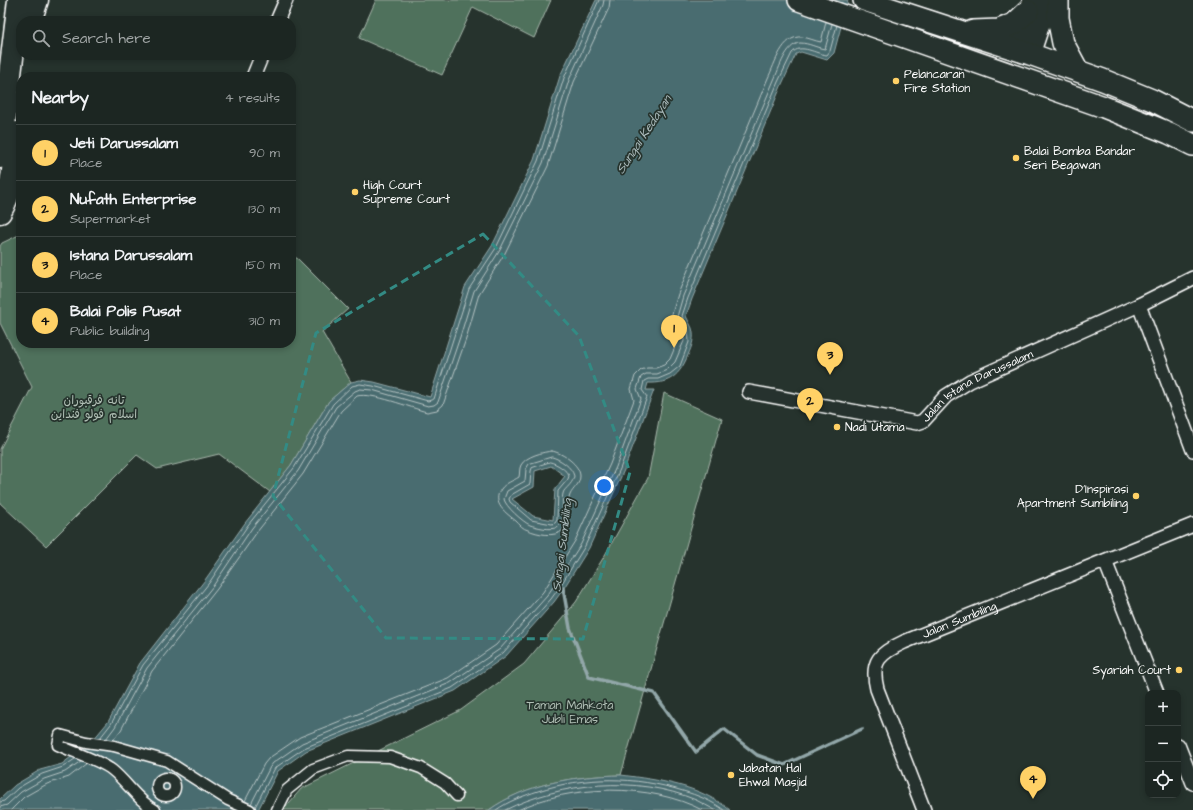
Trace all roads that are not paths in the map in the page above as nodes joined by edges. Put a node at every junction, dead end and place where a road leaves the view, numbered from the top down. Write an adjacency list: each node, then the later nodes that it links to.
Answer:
1 (19, 0): 10 (highway)
2 (30, 0): 11 (highway)
3 (37, 0): 12 (highway)
4 (286, 0): 13 (street)
5 (799, 0): 22 (main road)
6 (864, 0): 14 (main road)
7 (1048, 0): 16 (main road)
8 (1058, 0): 19 (main road)
9 (1031, 6): 14 (main road); 16 (main road)
10 (18, 16)
11 (30, 16)
12 (32, 16)
13 (279, 16)
14 (958, 31): 16 (main road)
15 (16, 48): 26 (highway)
16 (1022, 52): 19 (main road); 22 (main road)
17 (26, 60): 20 (highway)
18 (260, 60): 21 (street)
19 (1078, 71): 24 (main road)
20 (24, 72)
21 (255, 72)
22 (1014, 75): 27 (main road)
23 (0, 95): 26 (highway)
24 (1193, 121)
25 (16, 122): 26 (highway)
26 (10, 145): 28 (highway)
27 (1193, 145)
28 (0, 212)
29 (1193, 278): 30 (street, Jalan Istana Darussalam)
30 (1139, 305): 31 (street, Jalan Istana Darussalam); 32 (street)
31 (750, 392)
32 (1193, 450)
33 (1193, 525): 34 (street, Jalan Sumbiling)
34 (1105, 561): 35 (street); 43 (street, Jalan Sumbiling)
35 (1156, 690)
36 (1181, 754): 38 (street)
37 (184, 771): 40 (street); 40 (street); 41 (street)
38 (1193, 784)
39 (457, 796): 42 (street)
40 (152, 808)
41 (250, 810)
42 (277, 810)
43 (924, 810)

